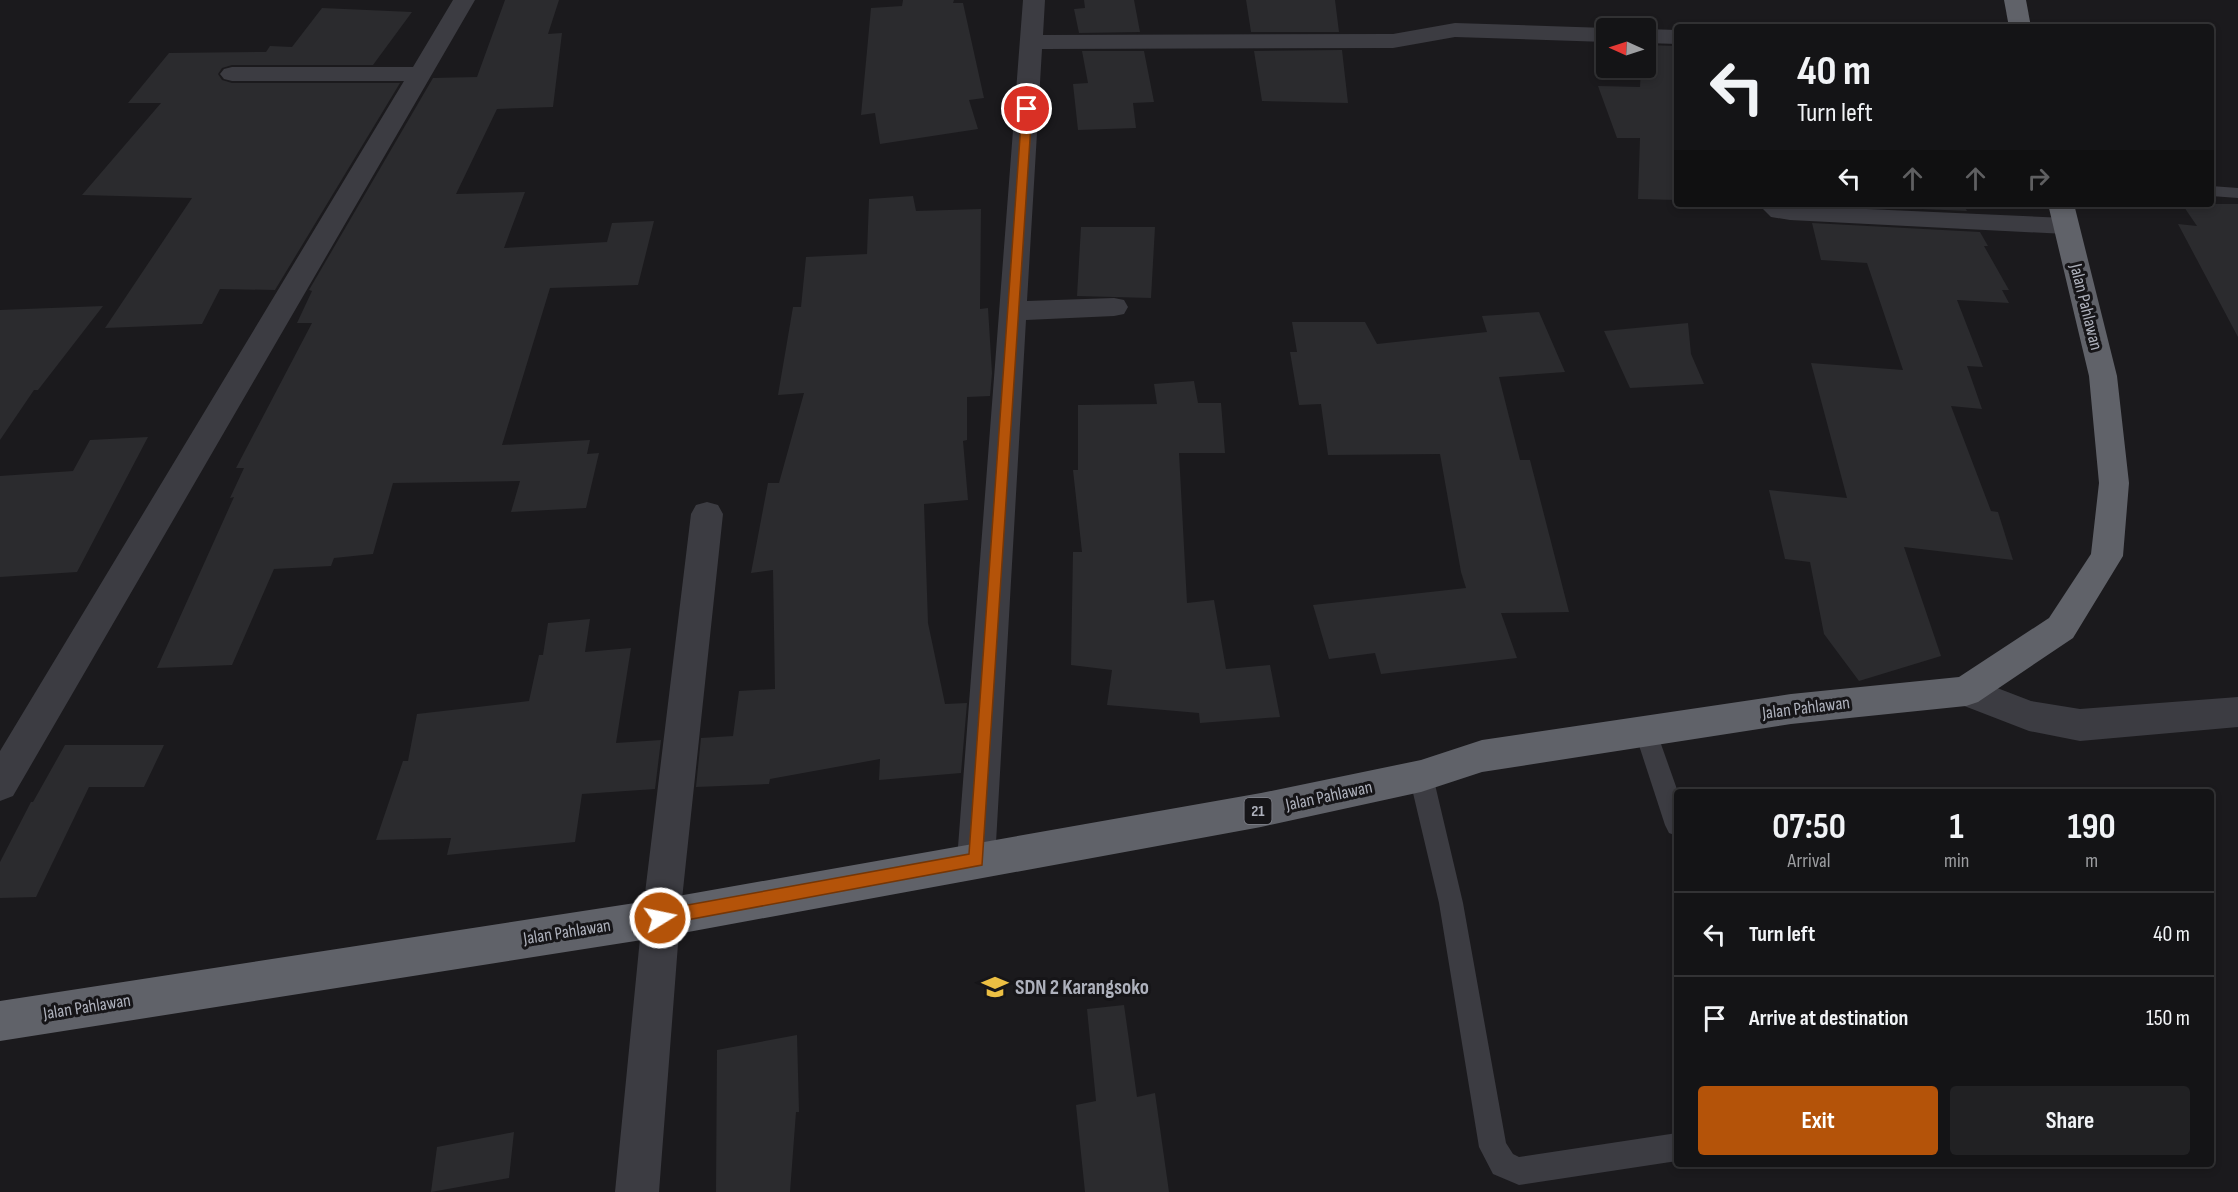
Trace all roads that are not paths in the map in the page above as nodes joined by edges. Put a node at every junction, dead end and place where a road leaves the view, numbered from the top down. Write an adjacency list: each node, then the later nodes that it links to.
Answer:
1 (464, 0): 10 (street)
2 (1034, 0): 8 (street)
3 (2015, 0): 4 (highway)
4 (2019, 24)
5 (1596, 35): 8 (street)
6 (1656, 36): 7 (street)
7 (1674, 37)
8 (1031, 42): 16 (street)
9 (232, 74): 10 (street)
10 (421, 74): 22 (street)
11 (2214, 191): 12 (lane)
12 (2238, 193)
13 (1773, 207): 14 (street)
14 (2064, 215): 18 (highway, Jalan Pahlawan / 21)
15 (1114, 307): 16 (street)
16 (1013, 311): 24 (street)
17 (707, 514): 25 (street)
18 (1966, 691): 19 (street); 20 (highway, Jalan Pahlawan / 21)
19 (2234, 721)
20 (1645, 730): 21 (highway, Jalan Pahlawan / 21); 23 (lane)
21 (1421, 776): 24 (highway, Jalan Pahlawan / 21); 27 (lane)
22 (0, 784)
23 (1674, 816)
24 (976, 860): 25 (highway, Jalan Pahlawan / 21)
25 (660, 918): 26 (highway, Jalan Pahlawan / 21); 28 (street)
26 (0, 1021)
27 (1674, 1148)
28 (637, 1192)

